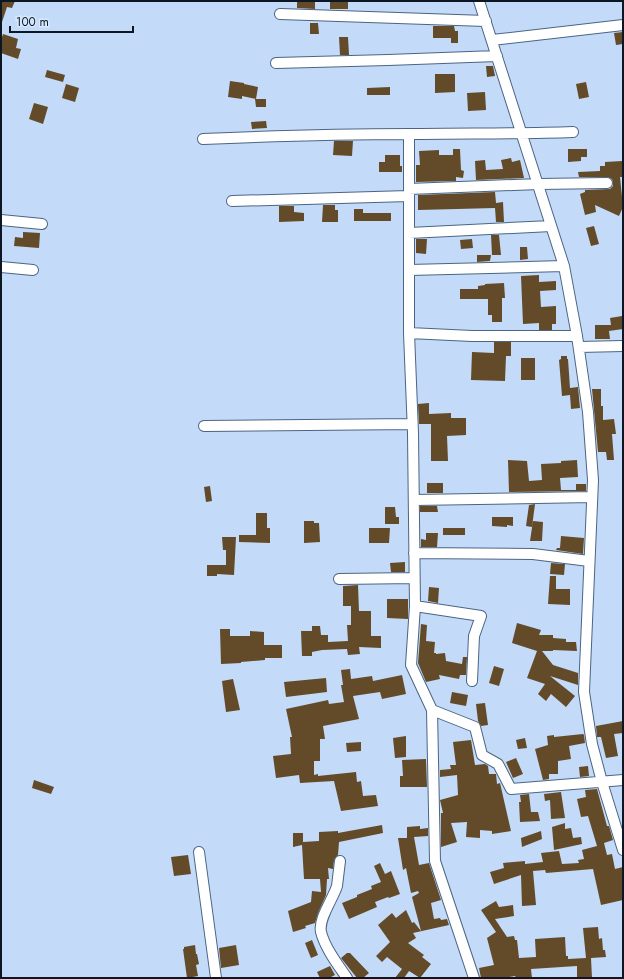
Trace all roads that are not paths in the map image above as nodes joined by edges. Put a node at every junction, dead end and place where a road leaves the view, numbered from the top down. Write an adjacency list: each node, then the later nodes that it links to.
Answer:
1 (479, 1): 3 (street)
2 (280, 14): 3 (street)
3 (486, 21): 5 (street)
4 (623, 25): 5 (street)
5 (492, 40): 6 (street)
6 (497, 56): 7 (street); 10 (street)
7 (276, 63)
8 (573, 132): 10 (street)
9 (410, 134): 10 (street); 11 (street); 14 (street)
10 (522, 134): 13 (street)
11 (203, 139)
12 (607, 183): 13 (street)
13 (539, 184): 14 (street); 18 (street)
14 (409, 193): 15 (street); 19 (street)
15 (232, 201)
16 (1, 220): 17 (street)
17 (42, 224)
18 (551, 226): 19 (street); 20 (street)
19 (409, 233): 23 (street)
20 (564, 266): 23 (street); 25 (street)
21 (1, 267): 22 (street)
22 (33, 270)
23 (409, 270): 24 (street)
24 (410, 333): 25 (street); 28 (street)
25 (577, 336): 27 (street)
26 (623, 346): 27 (street)
27 (579, 347): 30 (street)
28 (412, 424): 29 (street); 31 (street)
29 (204, 426)
30 (592, 497): 31 (street); 33 (street)
31 (414, 500): 32 (street)
32 (414, 552): 33 (street); 34 (street)
33 (589, 561): 40 (street)
34 (414, 578): 35 (street); 36 (street)
35 (339, 579)
36 (415, 606): 37 (street); 38 (street)
37 (472, 681)
38 (432, 710): 40 (street); 46 (street)
39 (623, 780): 40 (street)
40 (602, 782): 41 (street)
41 (623, 850)
42 (198, 852): 44 (street)
43 (340, 861): 45 (street)
44 (216, 978)
45 (347, 978)
46 (474, 978)

